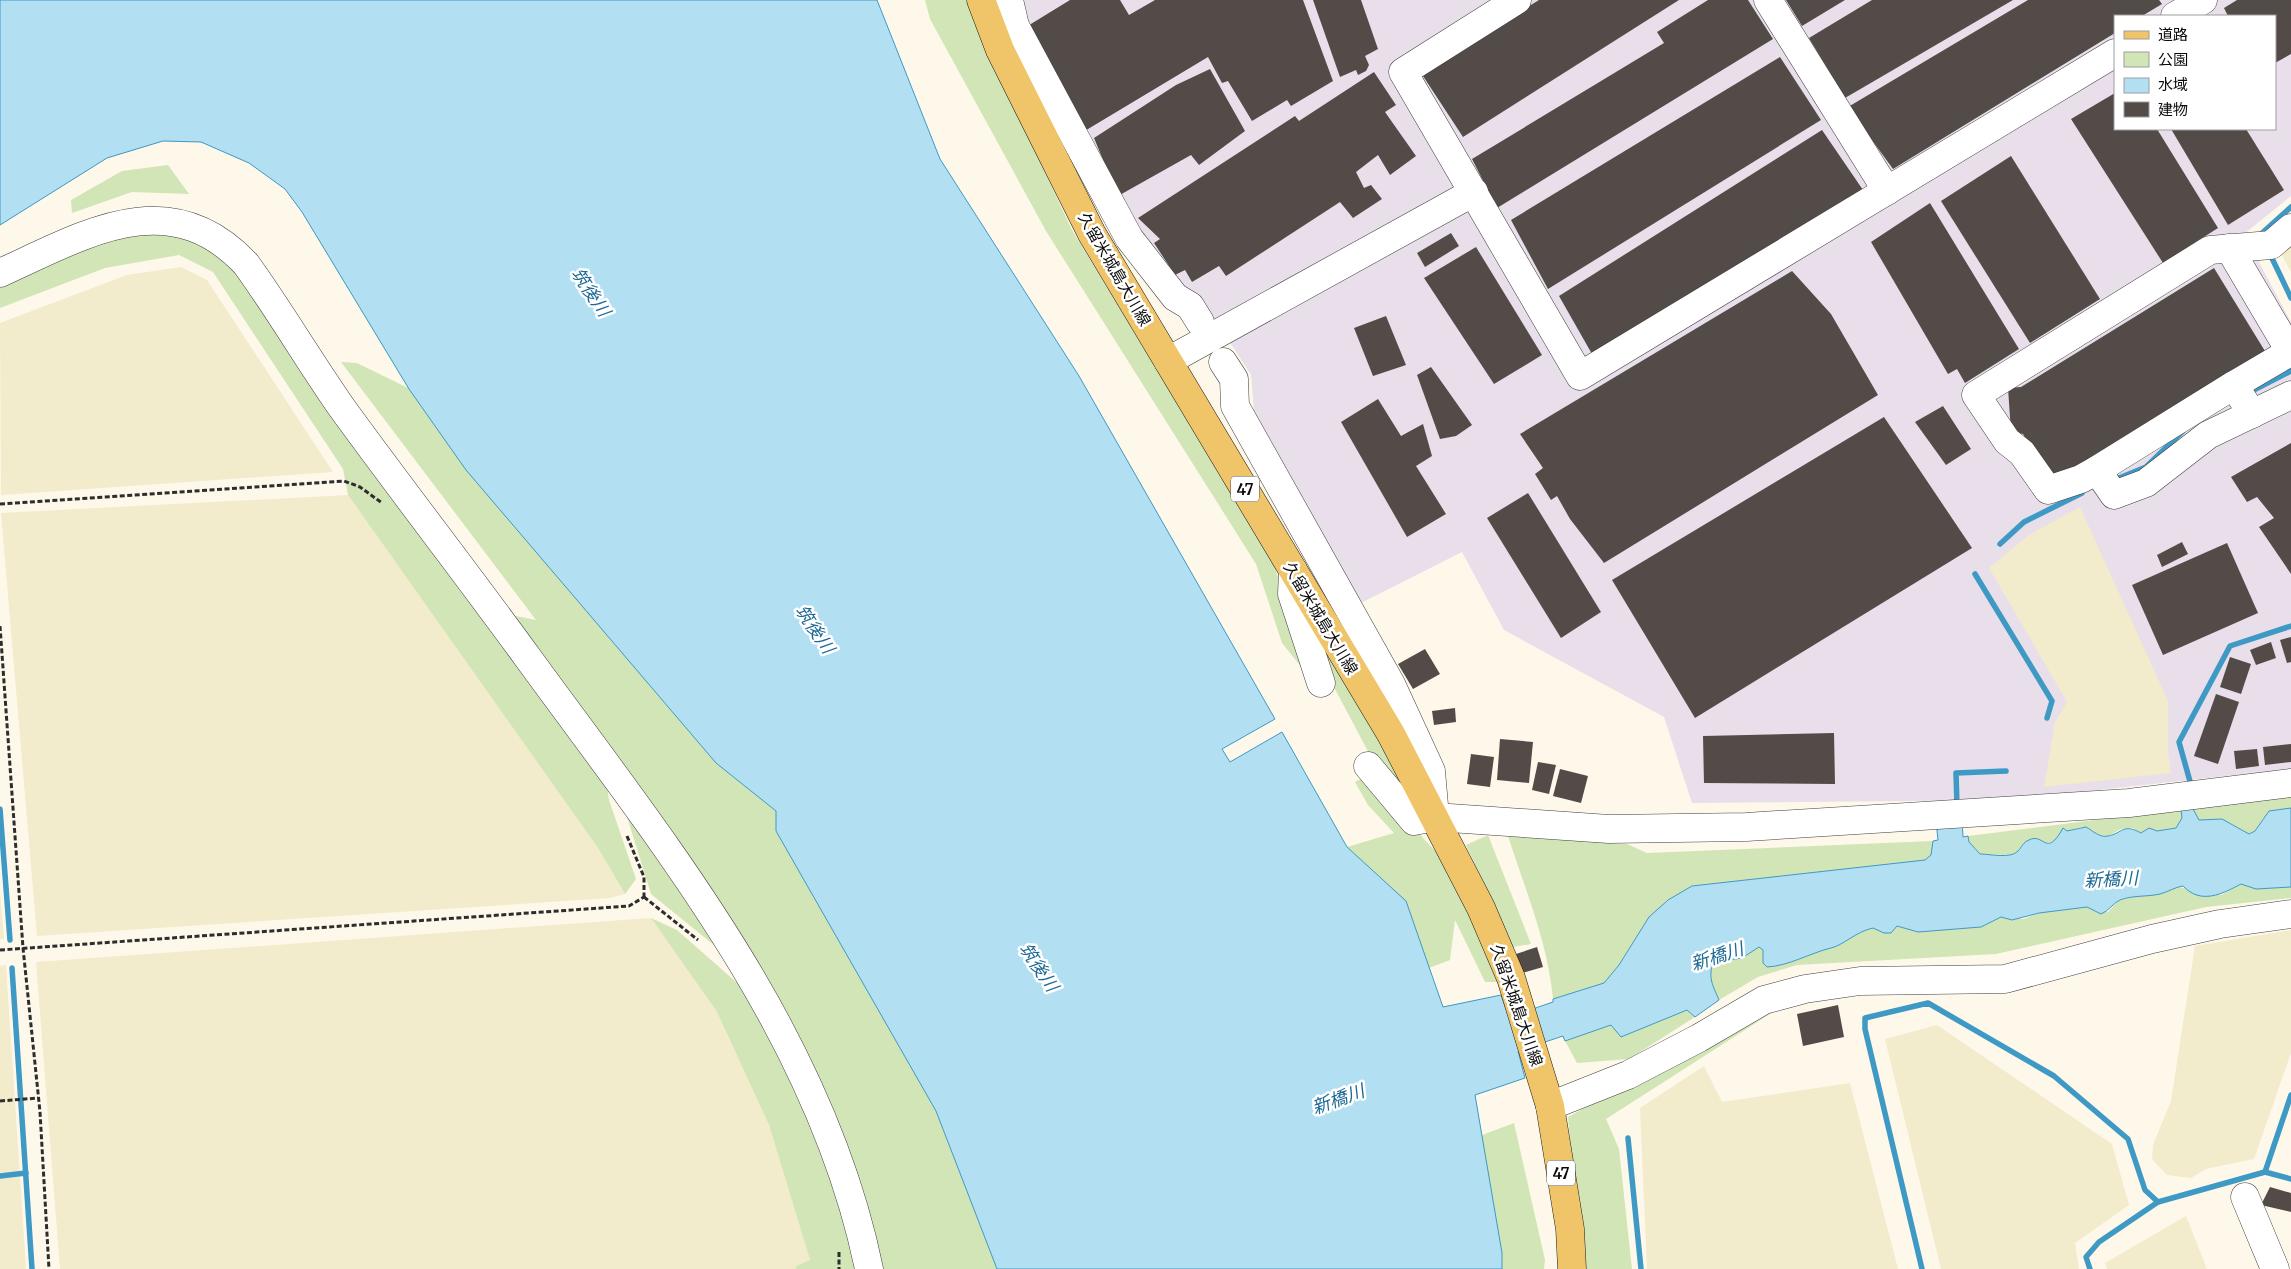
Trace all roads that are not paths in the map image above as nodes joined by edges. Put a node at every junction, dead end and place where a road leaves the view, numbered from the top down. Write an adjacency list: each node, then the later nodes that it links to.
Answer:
1 (981, 0): 13 (main road, 久留米城島大川線 / 47)
2 (1008, 0): 11 (street)
3 (1518, 0): 7 (street)
4 (1768, 0): 6 (street)
5 (2114, 54): 6 (street)
6 (1887, 191): 7 (street)
7 (1474, 192): 13 (street)
8 (2273, 240): 9 (street)
9 (2229, 248): 12 (street); 17 (street)
10 (0, 273): 26 (street)
11 (1200, 322)
12 (2291, 352): 16 (street)
13 (1168, 361): 18 (main road, 久留米城島大川線 / 47)
14 (1223, 362): 22 (street)
15 (2291, 395): 16 (street)
16 (2242, 397): 17 (street); 17 (street)
17 (2103, 478)
18 (1293, 570): 19 (street); 22 (main road, 久留米城島大川線 / 47)
19 (1320, 684)
20 (1368, 766): 22 (street)
21 (2291, 783): 22 (street)
22 (1435, 818): 24 (main road, 久留米城島大川線 / 47)
23 (2291, 914): 24 (street)
24 (1550, 1106): 27 (main road, 久留米城島大川線 / 47)
25 (2245, 1196): 28 (street)
26 (869, 1269)
27 (1572, 1269)
28 (2275, 1269)

